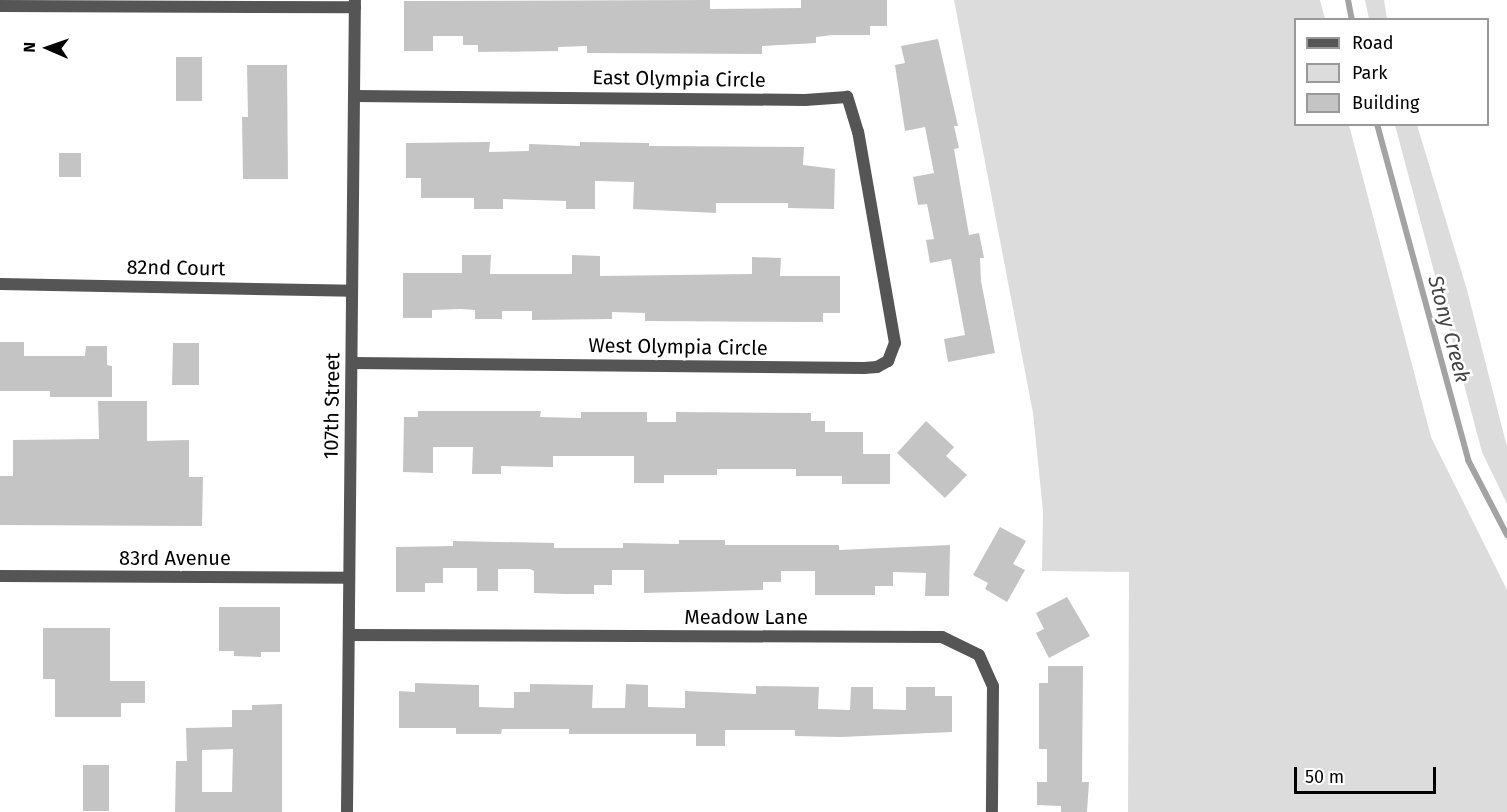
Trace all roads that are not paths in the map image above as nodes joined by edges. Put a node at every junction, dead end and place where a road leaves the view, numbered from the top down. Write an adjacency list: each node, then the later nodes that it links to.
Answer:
1 (355, 3): 2 (street); 3 (street, 107th Street)
2 (0, 6)
3 (354, 96): 4 (street, East Olympia Circle); 6 (street, 107th Street)
4 (881, 249): 7 (street, West Olympia Circle)
5 (0, 284): 6 (street, 82nd Court)
6 (352, 291): 7 (street, 107th Street)
7 (352, 363): 9 (street, 107th Street)
8 (0, 576): 9 (street, 83rd Avenue)
9 (349, 578): 10 (street, 107th Street)
10 (349, 635): 11 (street, 107th Street); 12 (street, Meadow Lane)
11 (347, 812)
12 (992, 812)

